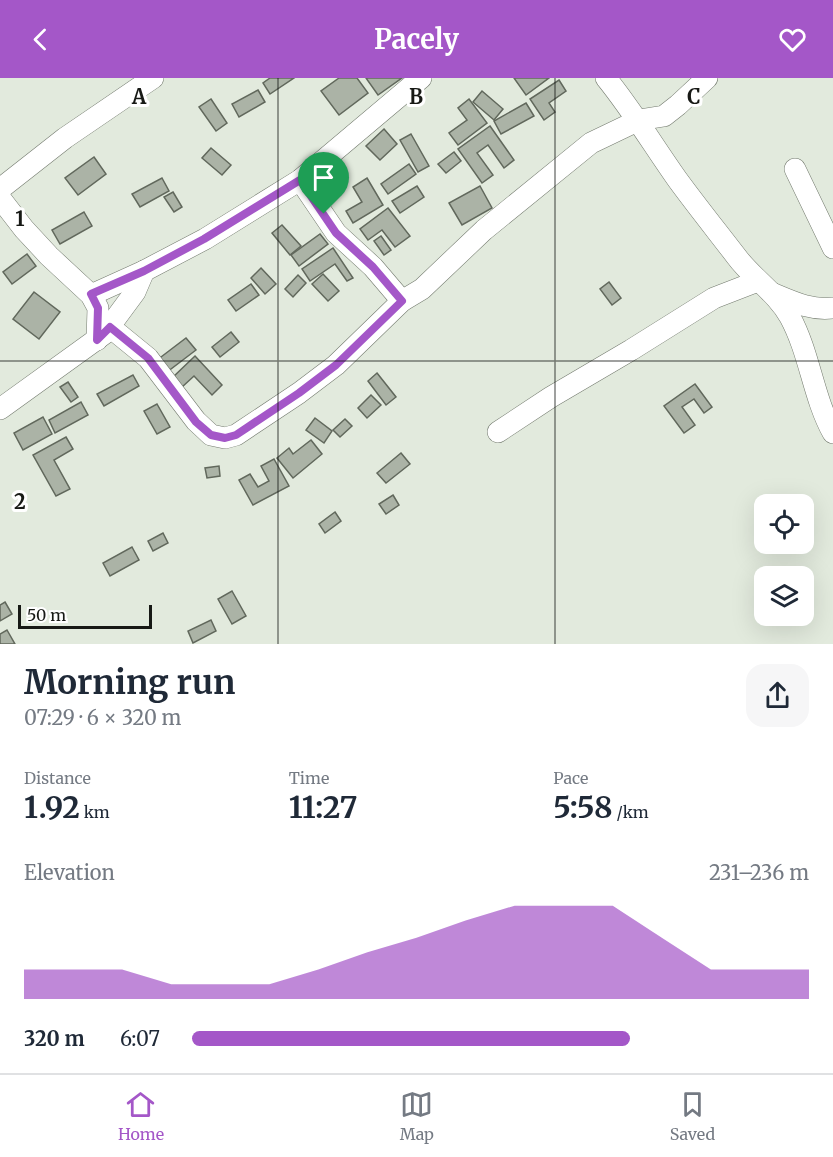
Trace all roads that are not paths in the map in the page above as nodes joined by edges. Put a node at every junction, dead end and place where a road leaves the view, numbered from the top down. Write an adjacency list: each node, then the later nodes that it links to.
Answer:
1 (153, 78): 8 (street)
2 (421, 78): 7 (street)
3 (606, 78): 5 (street)
4 (707, 78): 5 (street)
5 (639, 120): 12 (street); 14 (street)
6 (795, 169): 10 (street)
7 (300, 180): 11 (street); 14 (street)
8 (0, 189)
9 (0, 198): 13 (street)
10 (833, 248)
11 (144, 271): 13 (street); 16 (street)
12 (764, 287): 15 (street); 18 (street); 19 (street)
13 (91, 294): 16 (street)
14 (402, 301): 16 (street)
15 (833, 308)
16 (104, 333): 17 (street)
17 (0, 409)
18 (498, 432)
19 (833, 433)

